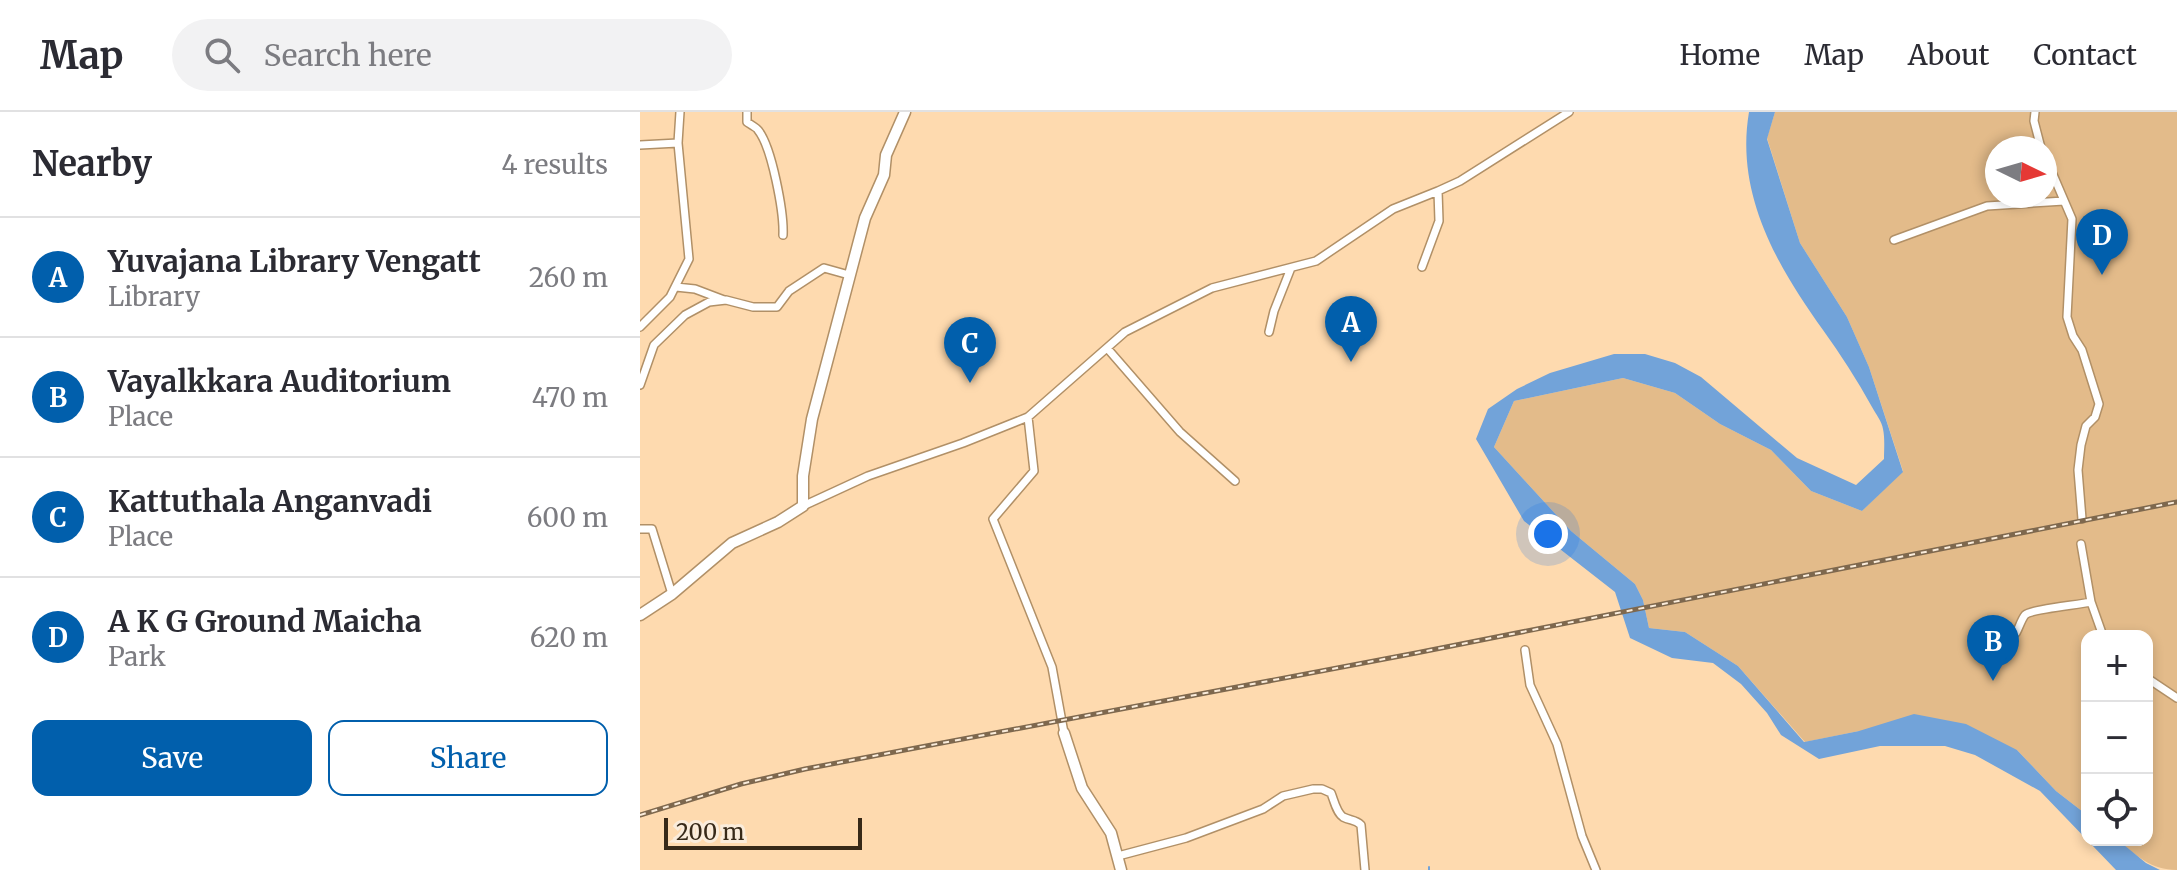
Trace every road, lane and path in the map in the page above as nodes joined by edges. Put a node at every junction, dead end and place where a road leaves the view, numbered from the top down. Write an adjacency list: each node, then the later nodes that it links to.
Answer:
1 (680, 112): 7 (street)
2 (747, 112): 12 (street)
3 (905, 112): 16 (street)
4 (1569, 112): 10 (street)
5 (2035, 112): 6 (street)
6 (2038, 136)
7 (678, 143): 8 (street); 17 (street)
8 (640, 145)
9 (2057, 184): 11 (street)
10 (1438, 191): 14 (street); 15 (street)
11 (2064, 201): 13 (street); 26 (street)
12 (783, 235)
13 (1894, 240)
14 (1422, 267)
15 (1291, 268): 20 (street); 21 (street)
16 (849, 275): 18 (street); 25 (street)
17 (676, 287): 18 (street); 19 (street)
18 (726, 300): 22 (street)
19 (640, 327)
20 (1269, 332)
21 (1107, 348): 23 (street); 24 (street)
22 (640, 385)
23 (1028, 417): 25 (street); 37 (street)
24 (1235, 481)
25 (803, 506): 29 (street)
26 (2082, 519)
27 (640, 529): 29 (street)
28 (2081, 544): 30 (street)
29 (672, 594): 31 (street)
30 (2091, 602): 32 (street); 33 (street)
31 (640, 615)
32 (2101, 630)
33 (1992, 638)
34 (1525, 650): 41 (street)
35 (2153, 682): 36 (street)
36 (2177, 698)
37 (1064, 733): 38 (street)
38 (1118, 856): 39 (street); 40 (street)
39 (1121, 870)
40 (1365, 870)
41 (1596, 870)

